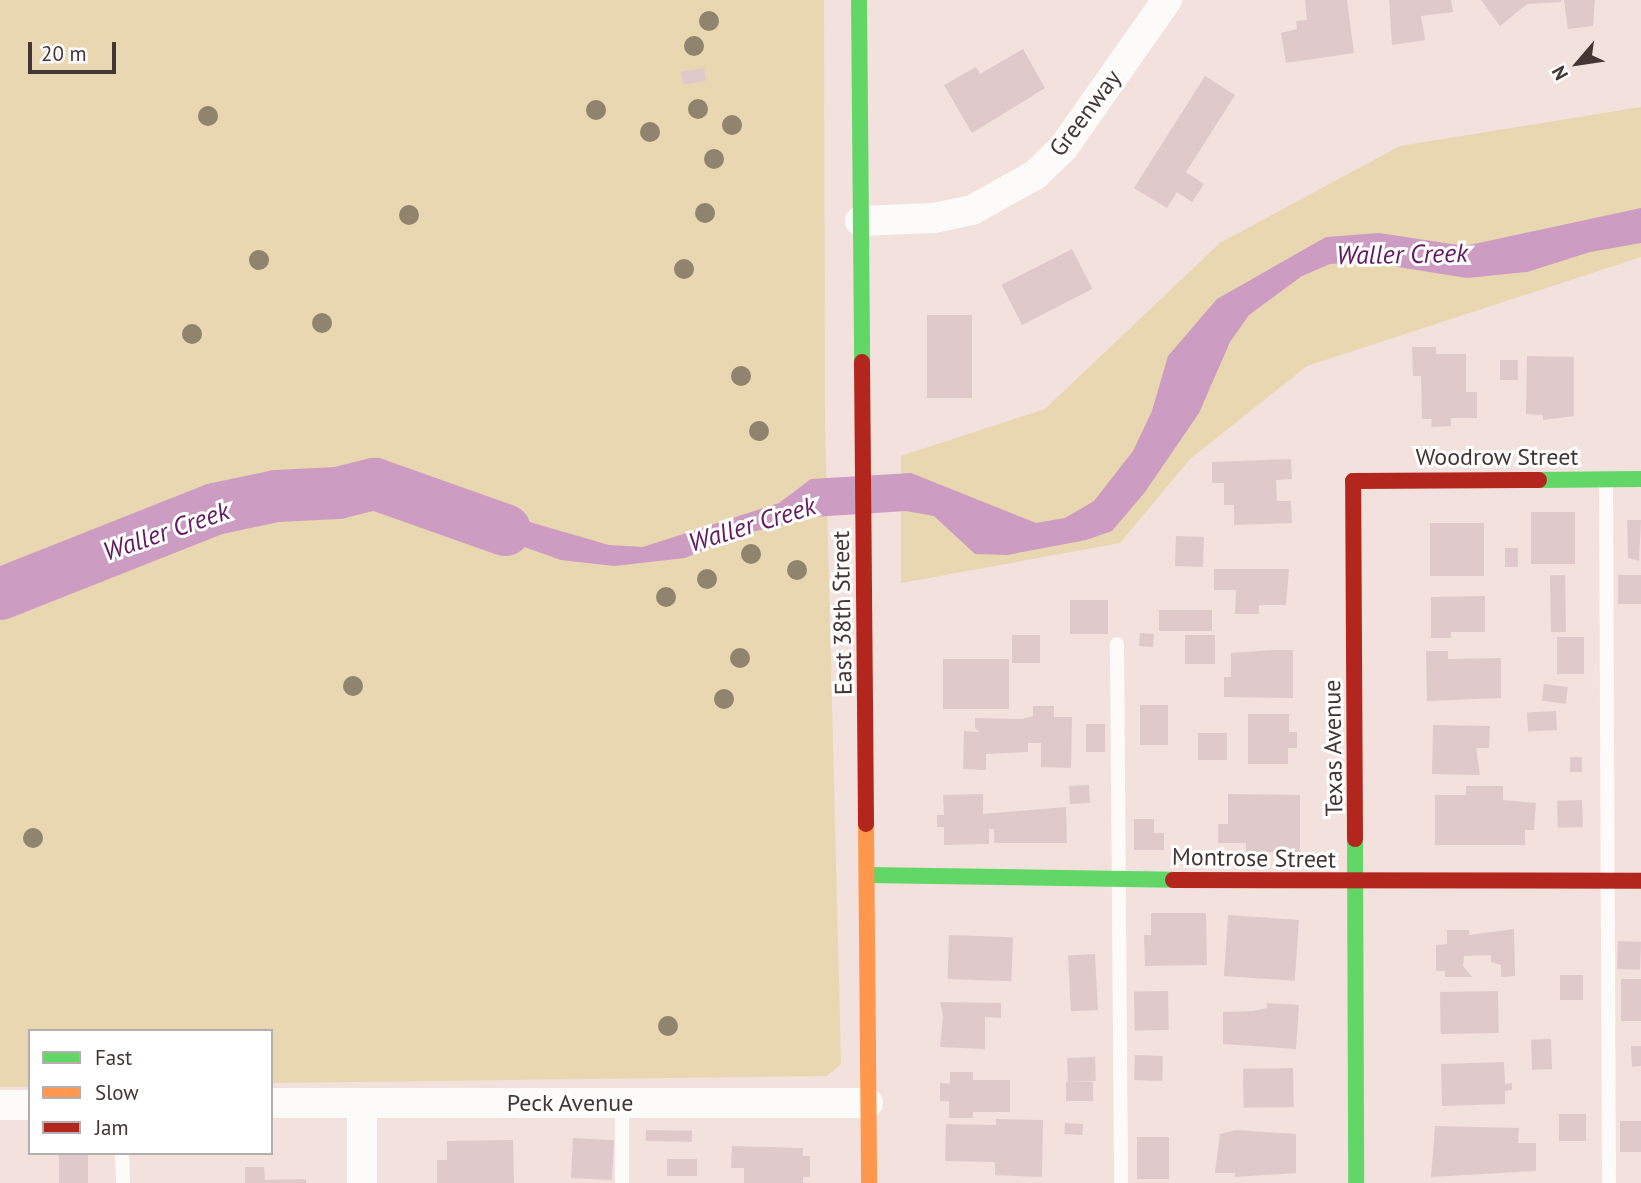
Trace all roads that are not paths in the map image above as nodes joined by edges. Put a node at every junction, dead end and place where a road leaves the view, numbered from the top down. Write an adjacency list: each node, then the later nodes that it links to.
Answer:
1 (859, 0): 3 (street, East 38th Street)
2 (1167, 0): 3 (street, Greenway)
3 (860, 221): 8 (street, East 38th Street)
4 (1606, 479): 5 (street, Woodrow Street); 6 (street, Woodrow Street); 11 (lane)
5 (1641, 479)
6 (1353, 481): 12 (street, Texas Avenue)
7 (1117, 644): 9 (lane)
8 (867, 875): 9 (street, Montrose Street); 13 (street, East 38th Street)
9 (1121, 878): 12 (street, Montrose Street); 24 (lane)
10 (1641, 881): 11 (street, Montrose Street)
11 (1608, 882): 12 (street, Montrose Street); 26 (lane)
12 (1358, 883): 25 (street, Texas Avenue)
13 (868, 1102): 16 (street, Peck Avenue); 23 (street, East 38th Street)
14 (273, 1103): 15 (street, Peck Avenue)
15 (362, 1103): 16 (street, Peck Avenue); 21 (street)
16 (622, 1103): 22 (lane)
17 (0, 1105): 18 (street)
18 (28, 1105)
19 (122, 1155): 20 (lane)
20 (122, 1183)
21 (362, 1183)
22 (622, 1183)
23 (869, 1183)
24 (1121, 1183)
25 (1356, 1183)
26 (1609, 1183)

